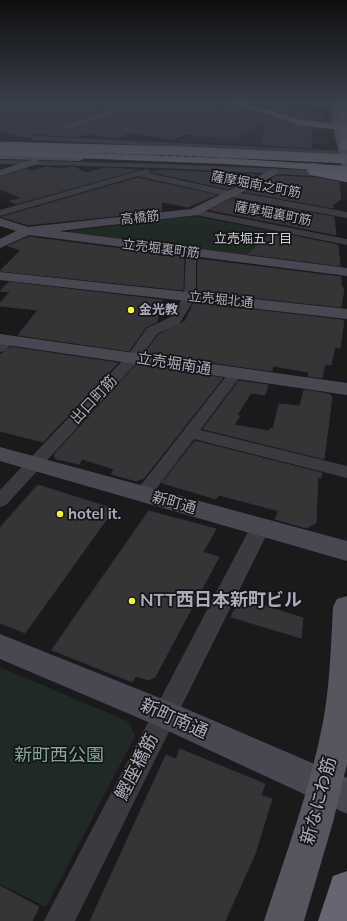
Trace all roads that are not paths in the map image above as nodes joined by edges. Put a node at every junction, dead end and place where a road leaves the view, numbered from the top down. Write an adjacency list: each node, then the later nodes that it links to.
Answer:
1 (28, 145): 5 (highway, bridge); 6 (main road); 8 (highway); 11 (highway); 20 (highway, bridge)
2 (178, 145): 7 (street)
3 (345, 145): 11 (main road)
4 (345, 145): 11 (highway, bridge)
5 (0, 147)
6 (154, 148): 7 (street); 11 (main road)
7 (241, 148): 11 (street)
8 (0, 152)
9 (0, 156): 10 (main road)
10 (132, 160): 14 (main road); 15 (street)
11 (347, 160): 14 (main road)
12 (0, 162): 13 (street)
13 (34, 162): 15 (street); 18 (street)
14 (242, 164): 16 (street)
15 (166, 166): 16 (street); 19 (street)
16 (199, 168): 17 (street)
17 (273, 172): 20 (street); 21 (street, 高橋筋)
18 (0, 173)
19 (137, 173): 21 (street, 薩摩堀南之町筋); 23 (street)
20 (347, 176)
21 (232, 194): 22 (street, 高橋筋); 24 (street, 薩摩堀南之町筋)
22 (194, 212): 26 (street, 高橋筋); 27 (street, 薩摩堀裏町筋)
23 (0, 213)
24 (347, 215)
25 (0, 222): 26 (street, 立売堀裏町筋)
26 (27, 231): 28 (street, 高橋筋); 29 (street, 立売堀裏町筋)
27 (347, 242)
28 (0, 244)
29 (191, 253): 30 (street, 立売堀裏町筋); 32 (street)
30 (347, 272)
31 (0, 276): 32 (street, 立売堀北通)
32 (190, 297): 33 (street, 立売堀北通); 35 (street, 出口町筋)
33 (347, 314)
34 (3, 342): 35 (street, 立売堀南通)
35 (133, 358): 36 (street, 立売堀南通); 40 (street, 出口町筋)
36 (236, 373): 37 (street, 立売堀南通); 38 (street)
37 (347, 389)
38 (191, 432): 41 (street); 42 (street)
39 (0, 454): 40 (street, 新町通)
40 (35, 464): 42 (street, 新町通); 43 (street, 出口町筋)
41 (347, 472)
42 (143, 494): 44 (street, 新町通)
43 (0, 501)
44 (260, 528): 45 (street, 新町通); 48 (street, 鰹座橋筋)
45 (347, 551)
46 (347, 607): 49 (main road, 新なにわ筋)
47 (0, 646): 48 (street, 新町南通)
48 (164, 714): 49 (street, 新町南通); 51 (street, 鰹座橋筋)
49 (336, 792): 52 (main road, 新なにわ筋)
50 (347, 890): 53 (highway)
51 (59, 921)
52 (284, 921)
53 (338, 921)

